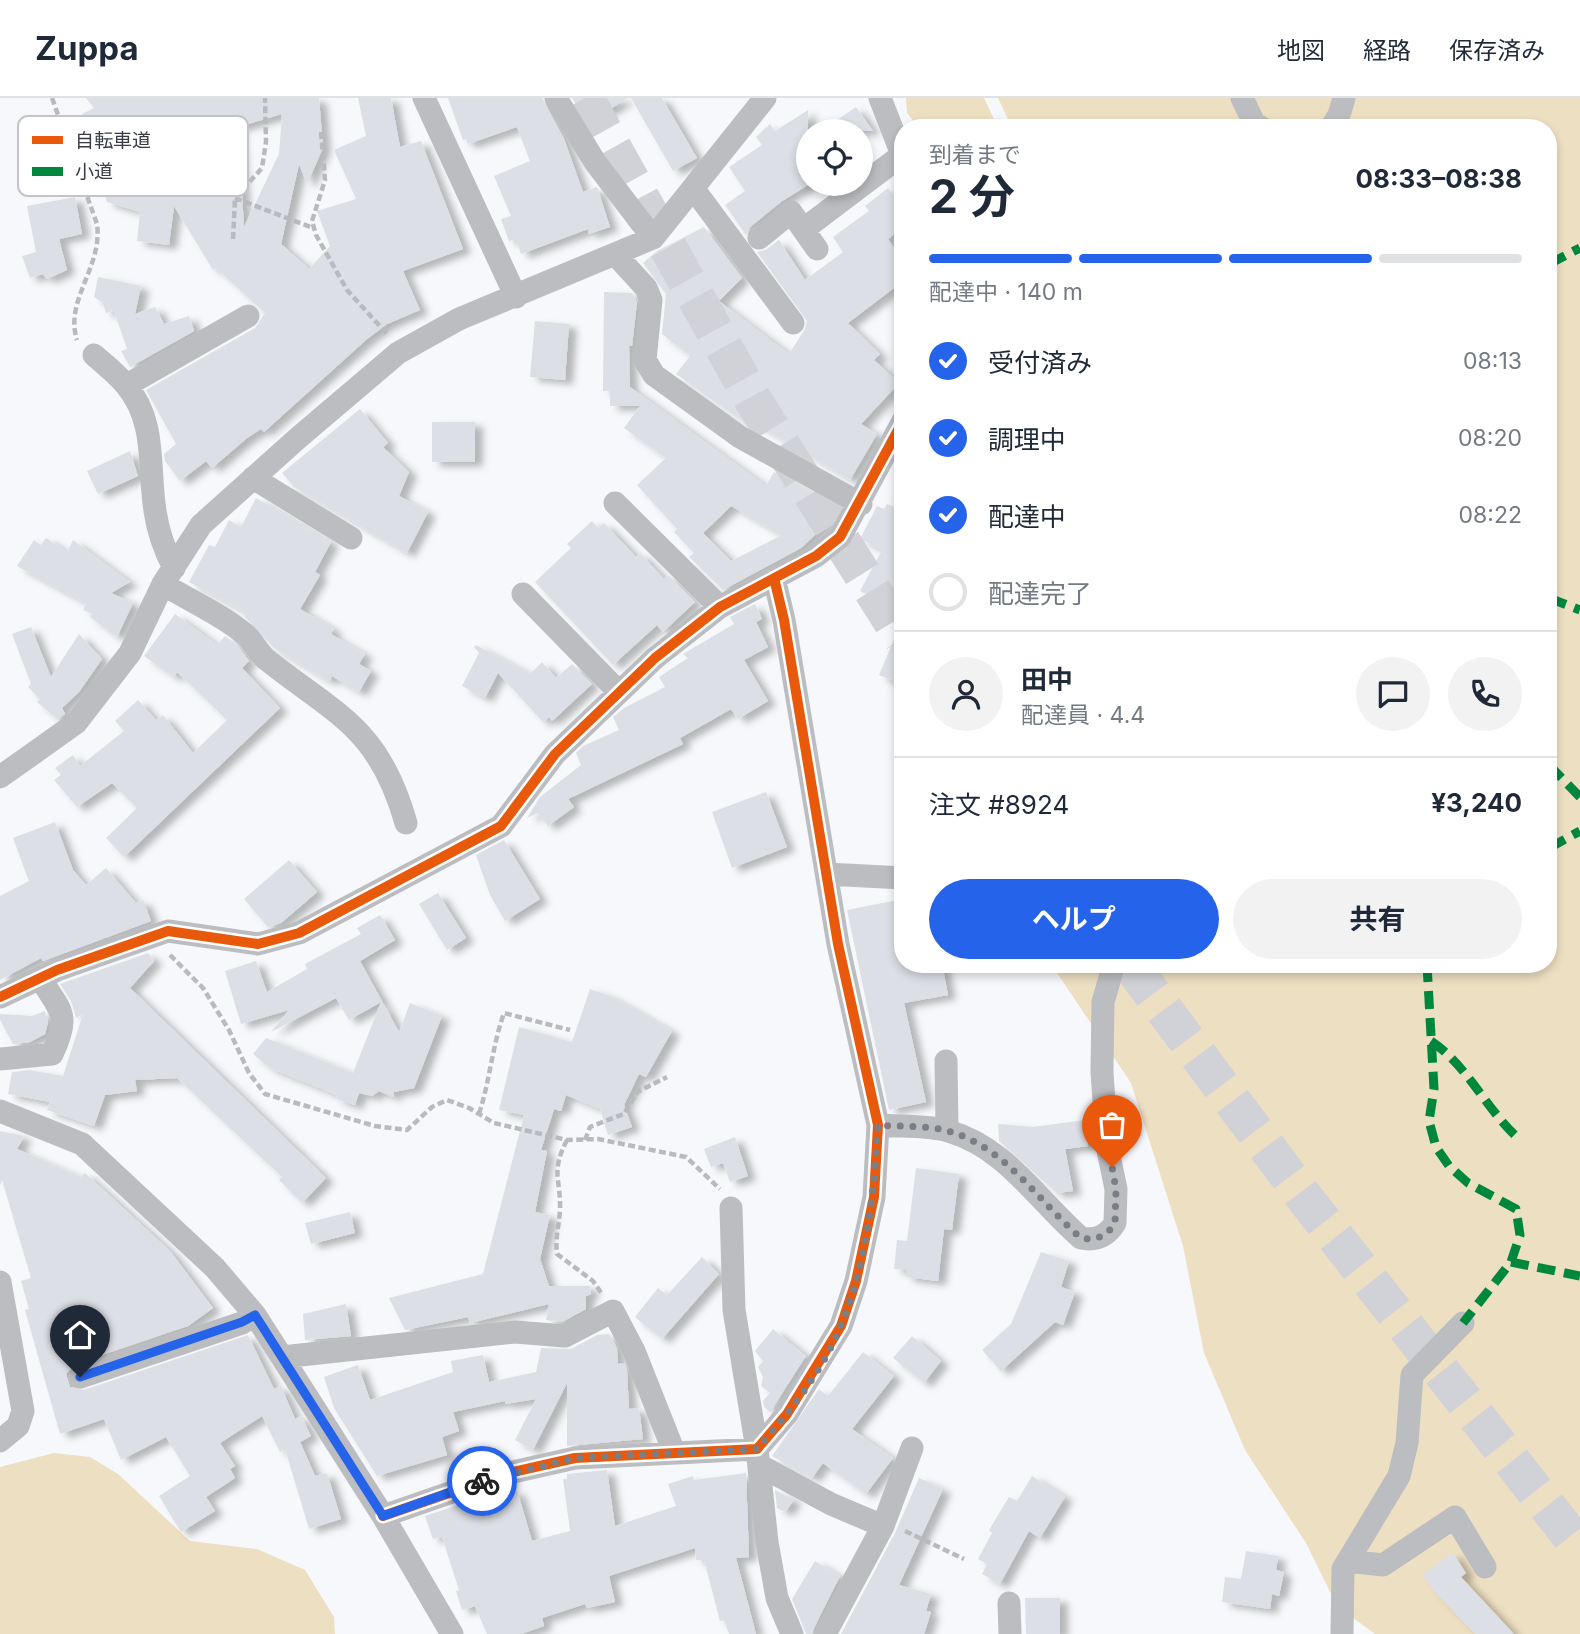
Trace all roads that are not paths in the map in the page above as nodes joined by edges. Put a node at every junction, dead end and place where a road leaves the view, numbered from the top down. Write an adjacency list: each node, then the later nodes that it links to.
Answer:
1 (424, 98): 17 (street)
2 (556, 98): 13 (street)
3 (765, 98): 11 (street)
4 (880, 98): 9 (street)
5 (1242, 98): 7 (street)
6 (1344, 98): 8 (street)
7 (1252, 119)
8 (1337, 119)
9 (894, 133)
10 (894, 163): 12 (street)
11 (693, 188): 13 (street); 19 (street)
12 (804, 229): 14 (street); 15 (street)
13 (653, 238): 16 (street)
14 (759, 238)
15 (817, 249)
16 (615, 254): 17 (street); 25 (street)
17 (516, 297): 23 (street)
18 (248, 316): 21 (street)
19 (793, 323)
20 (94, 355): 21 (street)
21 (127, 385): 27 (street)
22 (894, 439): 25 (street)
23 (253, 478): 26 (street); 27 (street)
24 (615, 503): 30 (street)
25 (861, 504): 28 (street)
26 (351, 538)
27 (169, 576): 32 (street); 33 (street)
28 (774, 578): 30 (street); 34 (street)
29 (523, 594): 31 (street)
30 (720, 607): 31 (street)
31 (618, 691): 37 (street)
32 (0, 777)
33 (405, 823)
34 (827, 874): 35 (street); 42 (street)
35 (894, 878)
36 (1111, 973): 43 (street)
37 (40, 978): 38 (street); 39 (street)
38 (0, 997)
39 (0, 1059)
40 (946, 1061): 43 (street)
41 (0, 1111): 46 (street)
42 (878, 1125): 43 (street); 53 (street)
43 (947, 1130)
44 (731, 1208): 53 (street)
45 (0, 1282): 50 (street)
46 (255, 1315): 48 (street); 49 (street)
47 (1463, 1323): 56 (street)
48 (282, 1357): 52 (street); 54 (street)
49 (80, 1377)
50 (0, 1441)
51 (912, 1448): 55 (street)
52 (674, 1452): 53 (street); 54 (street)
53 (758, 1457): 55 (street); 60 (street)
54 (383, 1516): 59 (street)
55 (884, 1524): 61 (street)
56 (1348, 1561): 57 (street); 63 (street)
57 (1486, 1567)
58 (1009, 1603): 62 (street)
59 (452, 1634)
60 (792, 1634)
61 (825, 1634)
62 (1010, 1634)
63 (1342, 1634)

